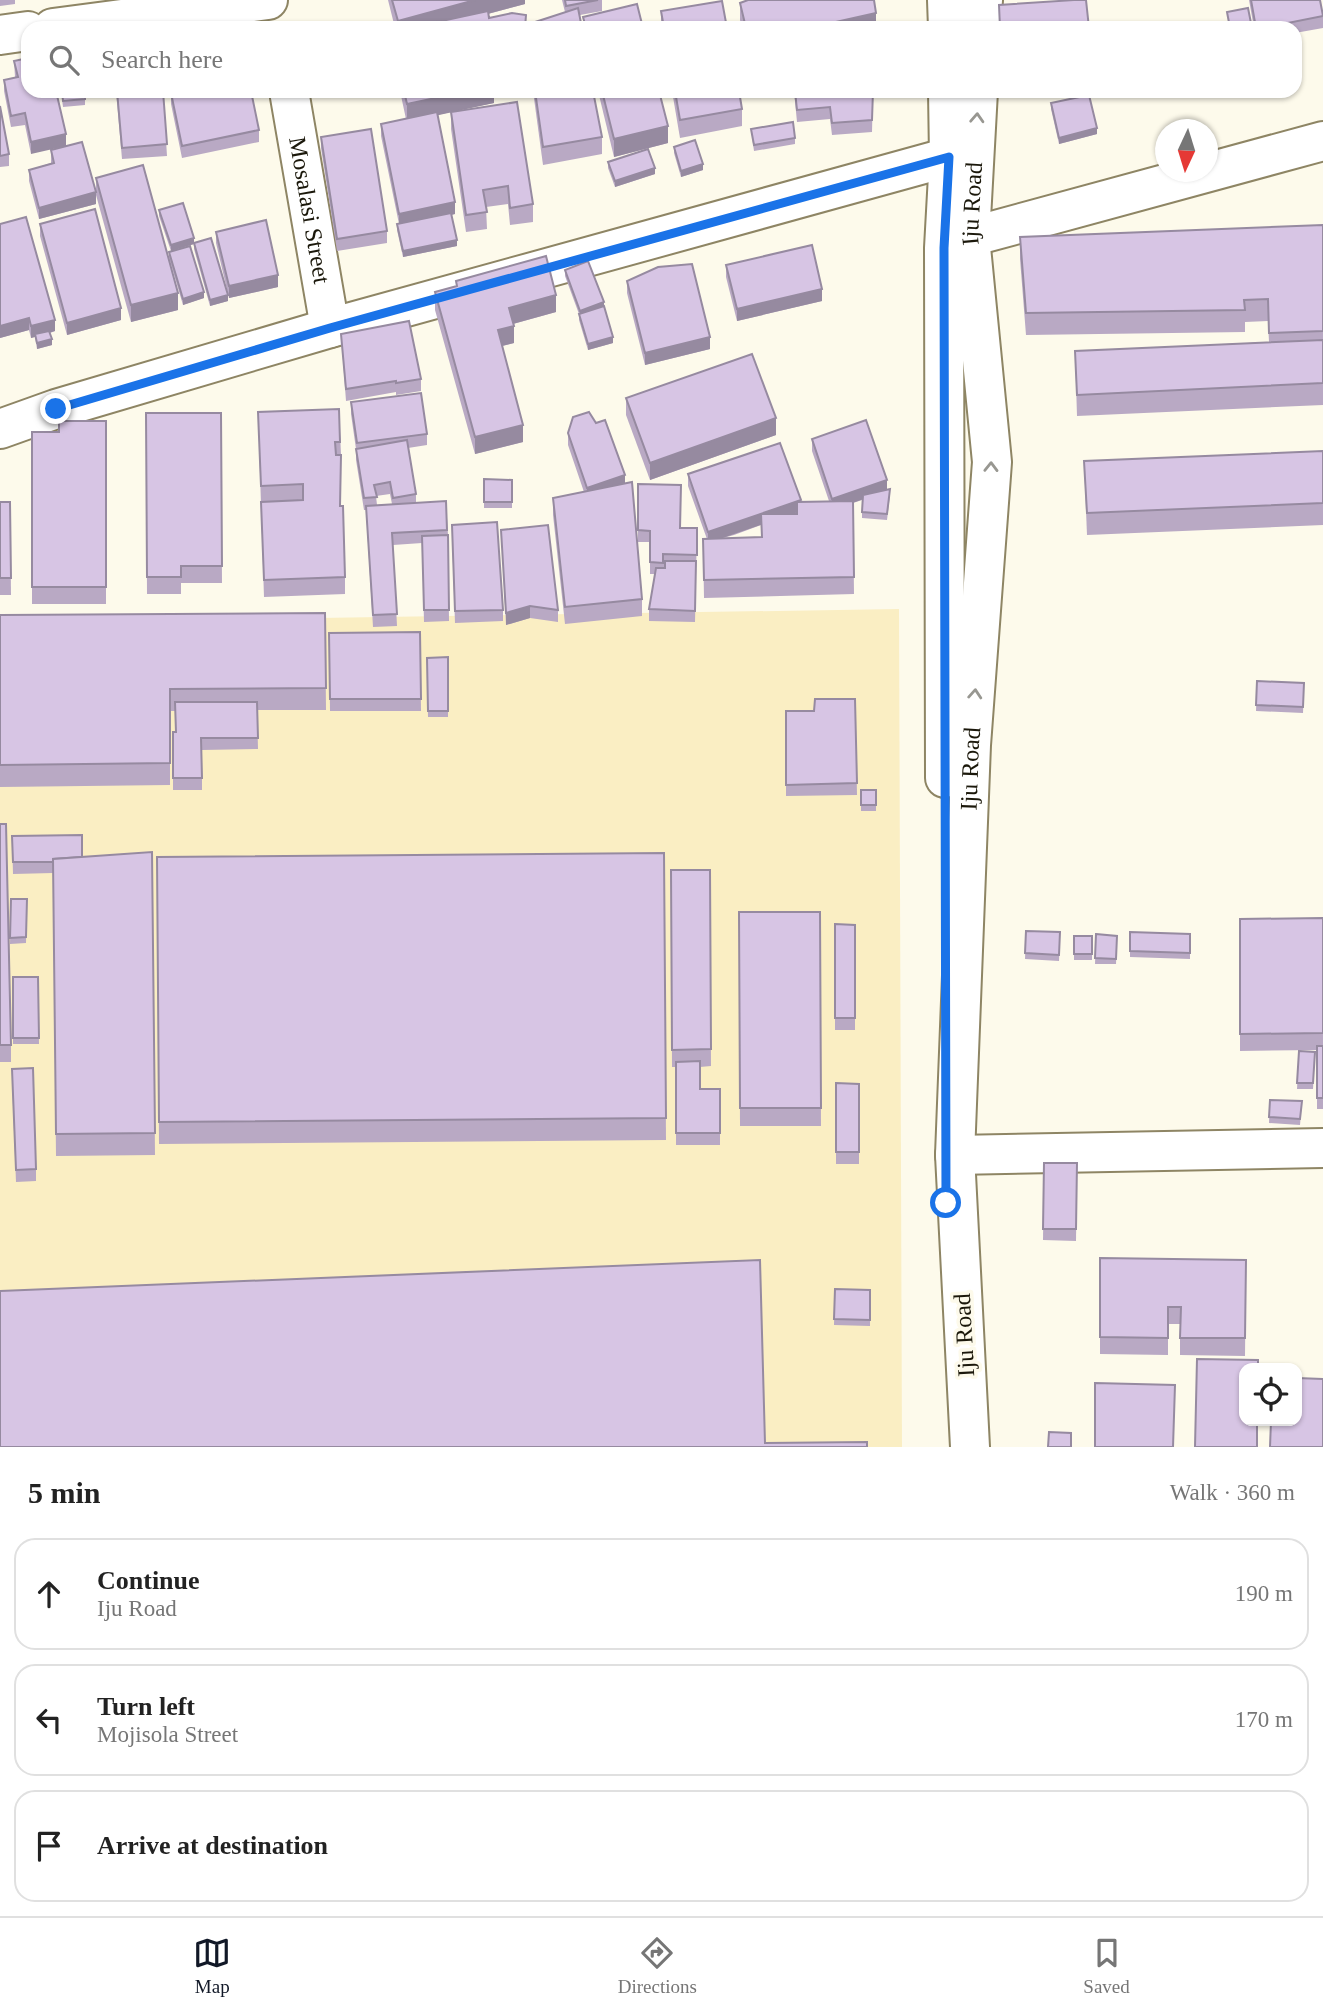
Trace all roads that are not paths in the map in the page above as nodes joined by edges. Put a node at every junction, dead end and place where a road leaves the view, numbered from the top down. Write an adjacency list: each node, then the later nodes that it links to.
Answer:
1 (268, 0): 5 (main road)
2 (273, 0): 6 (main road)
3 (947, 0): 7 (main road)
4 (983, 0): 8 (main road)
5 (107, 21)
6 (277, 21)
7 (948, 21)
8 (982, 21)
9 (21, 32): 10 (main road)
10 (0, 35)
11 (290, 98): 17 (main road, Mosalasi Street)
12 (948, 98): 15 (main road, Iju Road)
13 (978, 98): 16 (main road, Iju Road, one-way to 13)
14 (1323, 141): 16 (main road)
15 (949, 157): 17 (main road); 21 (main road, Iju Road)
16 (970, 237): 20 (main road, Iju Road, one-way to 16)
17 (330, 328): 18 (main road)
18 (0, 429)
19 (1323, 1148): 20 (main road)
20 (955, 1155): 22 (main road, Iju Road)
21 (948, 1447)
22 (970, 1447)

